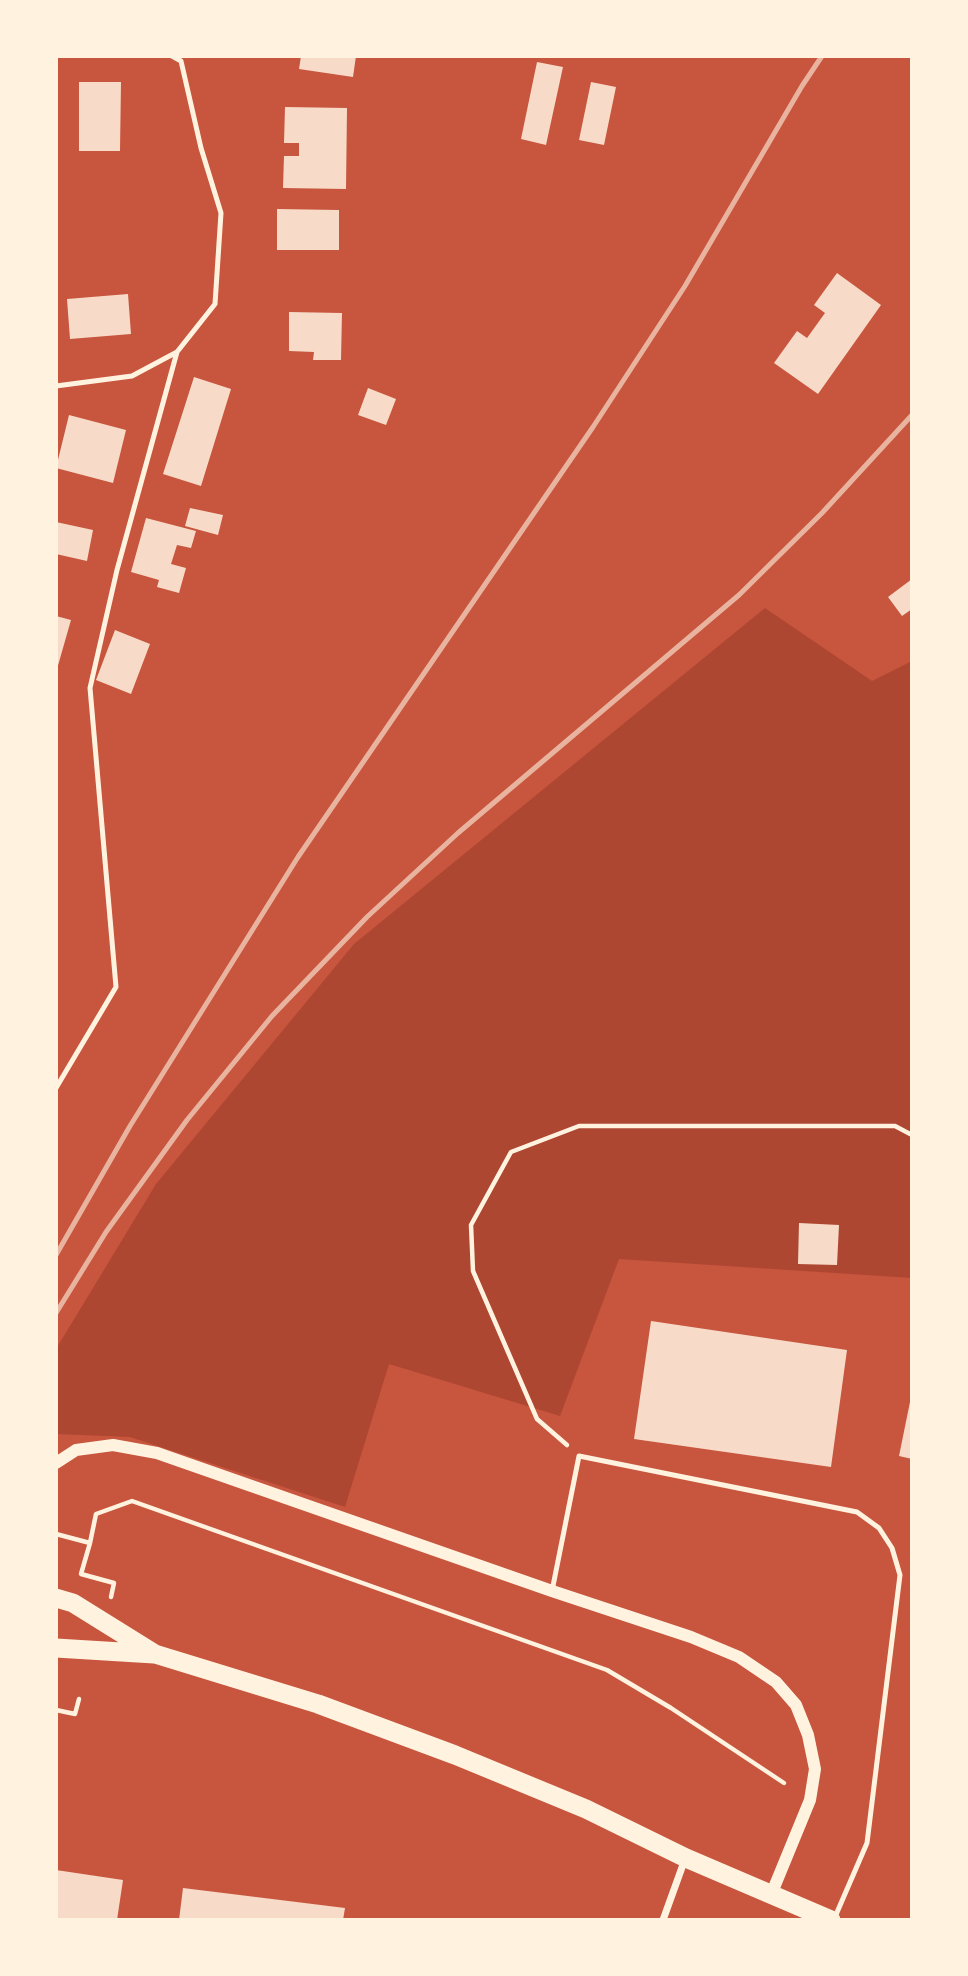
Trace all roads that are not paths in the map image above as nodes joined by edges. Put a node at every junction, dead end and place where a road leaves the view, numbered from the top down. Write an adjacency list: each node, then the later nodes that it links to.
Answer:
1 (172, 56): 2 (lane)
2 (183, 59): 3 (lane)
3 (177, 352): 4 (lane); 5 (lane)
4 (56, 386)
5 (56, 1088)
6 (56, 1463): 7 (street)
7 (552, 1591): 12 (street); 14 (lane)
8 (56, 1598): 10 (highway)
9 (56, 1648): 10 (highway)
10 (155, 1654): 11 (highway)
11 (686, 1858): 12 (highway); 13 (street)
12 (771, 1895): 14 (highway)
13 (663, 1920)
14 (832, 1920)

